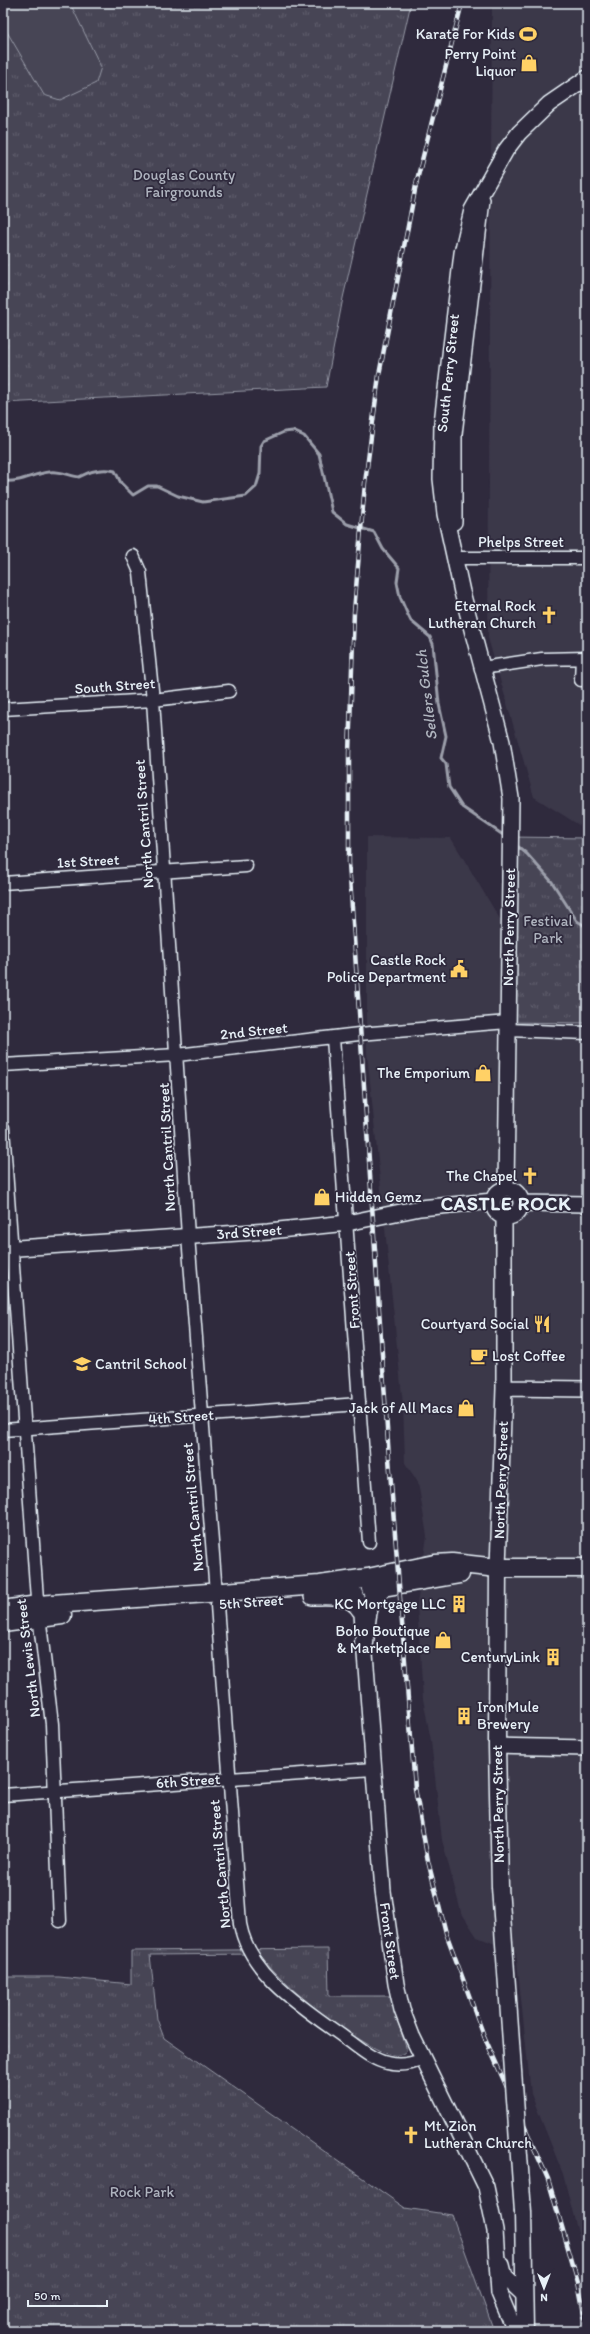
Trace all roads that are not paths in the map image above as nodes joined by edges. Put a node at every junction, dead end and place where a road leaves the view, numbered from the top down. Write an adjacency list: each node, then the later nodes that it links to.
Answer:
1 (587, 78): 3 (street, South Perry Street)
2 (133, 556): 9 (street, North Cantril Street)
3 (454, 558): 4 (street, Phelps Street); 6 (street, South Perry Street)
4 (587, 558)
5 (585, 658): 6 (street); 7 (street)
6 (482, 668): 14 (street, North Perry Street)
7 (581, 680)
8 (230, 691): 9 (street, South Street)
9 (153, 700): 10 (street, South Street); 12 (street, North Cantril Street)
10 (3, 709)
11 (246, 866): 12 (street, 1st Street)
12 (163, 873): 13 (street, 1st Street); 17 (street, North Cantril Street)
13 (3, 883)
14 (508, 1026): 15 (street, 2nd Street); 16 (street, 2nd Street); 20 (street, North Perry Street)
15 (587, 1033)
16 (333, 1038): 17 (street, 2nd Street); 25 (street, Front Street)
17 (177, 1055): 18 (street, 2nd Street); 26 (street, North Cantril Street)
18 (3, 1065)
19 (3, 1128): 27 (street, North Lewis Street)
20 (506, 1189): 21 (street); 22 (street)
21 (493, 1201): 24 (street); 25 (street, 3rd Street)
22 (521, 1203): 23 (street); 24 (street)
23 (587, 1204)
24 (504, 1217): 28 (street, North Perry Street)
25 (347, 1223): 26 (street, 3rd Street); 30 (street, Front Street)
26 (188, 1236): 27 (street, 3rd Street); 31 (street, North Cantril Street)
27 (7, 1249): 32 (street, North Lewis Street)
28 (504, 1388): 29 (street); 35 (street, North Perry Street)
29 (587, 1389)
30 (359, 1404): 31 (street, 4th Street); 34 (street, Front Street)
31 (202, 1415): 32 (street, 4th Street); 40 (street, North Cantril Street)
32 (24, 1428): 33 (street, 4th Street); 42 (street, North Lewis Street)
33 (3, 1430)
34 (369, 1542)
35 (498, 1568): 36 (main road, 5th Street); 37 (main road, 5th Street); 38 (main road, 5th Street); 46 (main road, North Perry Street)
36 (587, 1568)
37 (383, 1587): 39 (main road, 5th Street); 45 (main road)
38 (316, 1591): 39 (main road, 5th Street); 40 (main road, 5th Street); 43 (street)
39 (354, 1592): 43 (street, Front Street)
40 (217, 1599): 42 (main road, 5th Street); 49 (street, North Cantril Street)
41 (3, 1610): 42 (main road, 5th Street)
42 (38, 1611): 44 (main road, 5th Street); 50 (street, North Lewis Street)
43 (362, 1614): 45 (street, Front Street)
44 (3, 1623)
45 (364, 1643): 48 (street, Front Street)
46 (497, 1746): 47 (street); 55 (main road, North Perry Street, bridge)
47 (587, 1748)
48 (373, 1769): 49 (street, 6th Street); 53 (street, Front Street)
49 (229, 1778): 50 (street, 6th Street); 53 (street, North Cantril Street)
50 (55, 1792): 51 (street, 6th Street); 52 (street, North Lewis Street)
51 (3, 1795)
52 (60, 1921)
53 (423, 2059): 54 (street, Front Street)
54 (497, 2247): 55 (street, Front Street); 56 (street, Front Street)
55 (524, 2295): 57 (main road)
56 (516, 2331)
57 (525, 2331)

